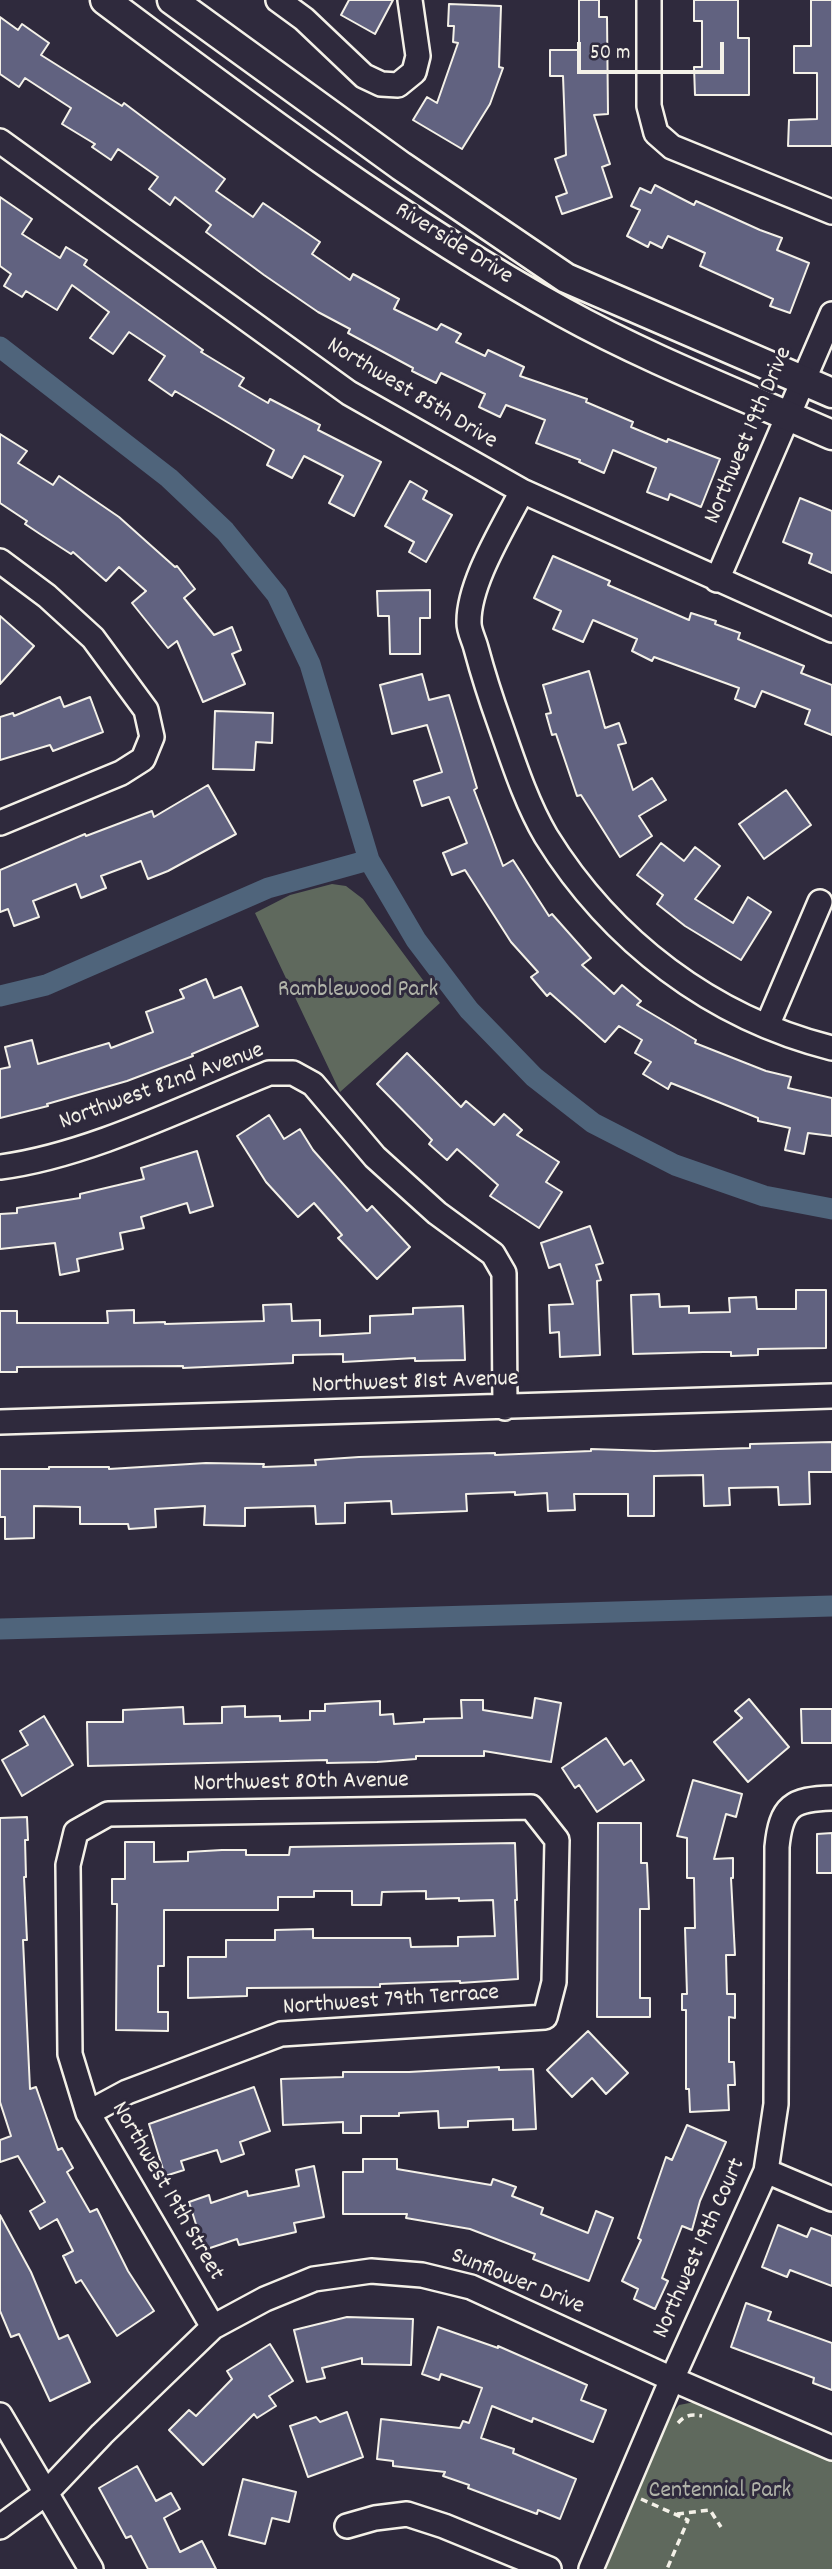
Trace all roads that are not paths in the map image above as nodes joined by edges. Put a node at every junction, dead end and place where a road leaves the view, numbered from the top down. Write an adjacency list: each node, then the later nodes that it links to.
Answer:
1 (105, 0): 11 (street, Riverside Drive)
2 (173, 0): 9 (street, Riverside Drive)
3 (278, 0): 4 (street)
4 (410, 0)
5 (649, 0): 7 (street)
6 (0, 141): 13 (street, Northwest 85th Drive)
7 (832, 212)
8 (832, 314): 9 (street, Northwest 19th Drive)
9 (804, 380): 10 (street, Riverside Drive); 11 (street, Northwest 19th Drive)
10 (832, 393)
11 (788, 416): 12 (street, Riverside Drive); 15 (street, Northwest 19th Drive)
12 (832, 435)
13 (522, 491): 15 (street, Northwest 85th Drive); 19 (street)
14 (0, 561): 17 (street)
15 (717, 580): 16 (street, Northwest 85th Drive)
16 (832, 629)
17 (0, 823)
18 (820, 902): 19 (street)
19 (767, 1026): 20 (street)
20 (832, 1048)
21 (0, 1167): 23 (street, Northwest 82nd Avenue)
22 (832, 1396): 23 (street, Northwest 81st Avenue)
23 (505, 1408): 24 (street, Northwest 81st Avenue)
24 (0, 1422)
25 (832, 1798): 29 (street, Northwest 19th Court)
26 (76, 1832): 27 (street, Northwest 80th Avenue); 28 (street, Northwest 19th Street)
27 (545, 2017): 28 (street, Northwest 79th Terrace)
28 (88, 2113): 31 (street, Northwest 19th Street)
29 (766, 2171): 30 (street); 32 (street, Northwest 19th Court)
30 (832, 2199)
31 (213, 2327): 32 (street, Sunflower Drive); 35 (street, Sunflower Drive)
32 (672, 2379): 34 (street, Sunflower Drive); 40 (street, Northwest 19th Court)
33 (0, 2415): 35 (street)
34 (832, 2448)
35 (45, 2494): 37 (street, Sunflower Drive); 38 (street)
36 (347, 2526): 39 (street)
37 (0, 2527)
38 (91, 2569)
39 (549, 2569)
40 (591, 2569)

